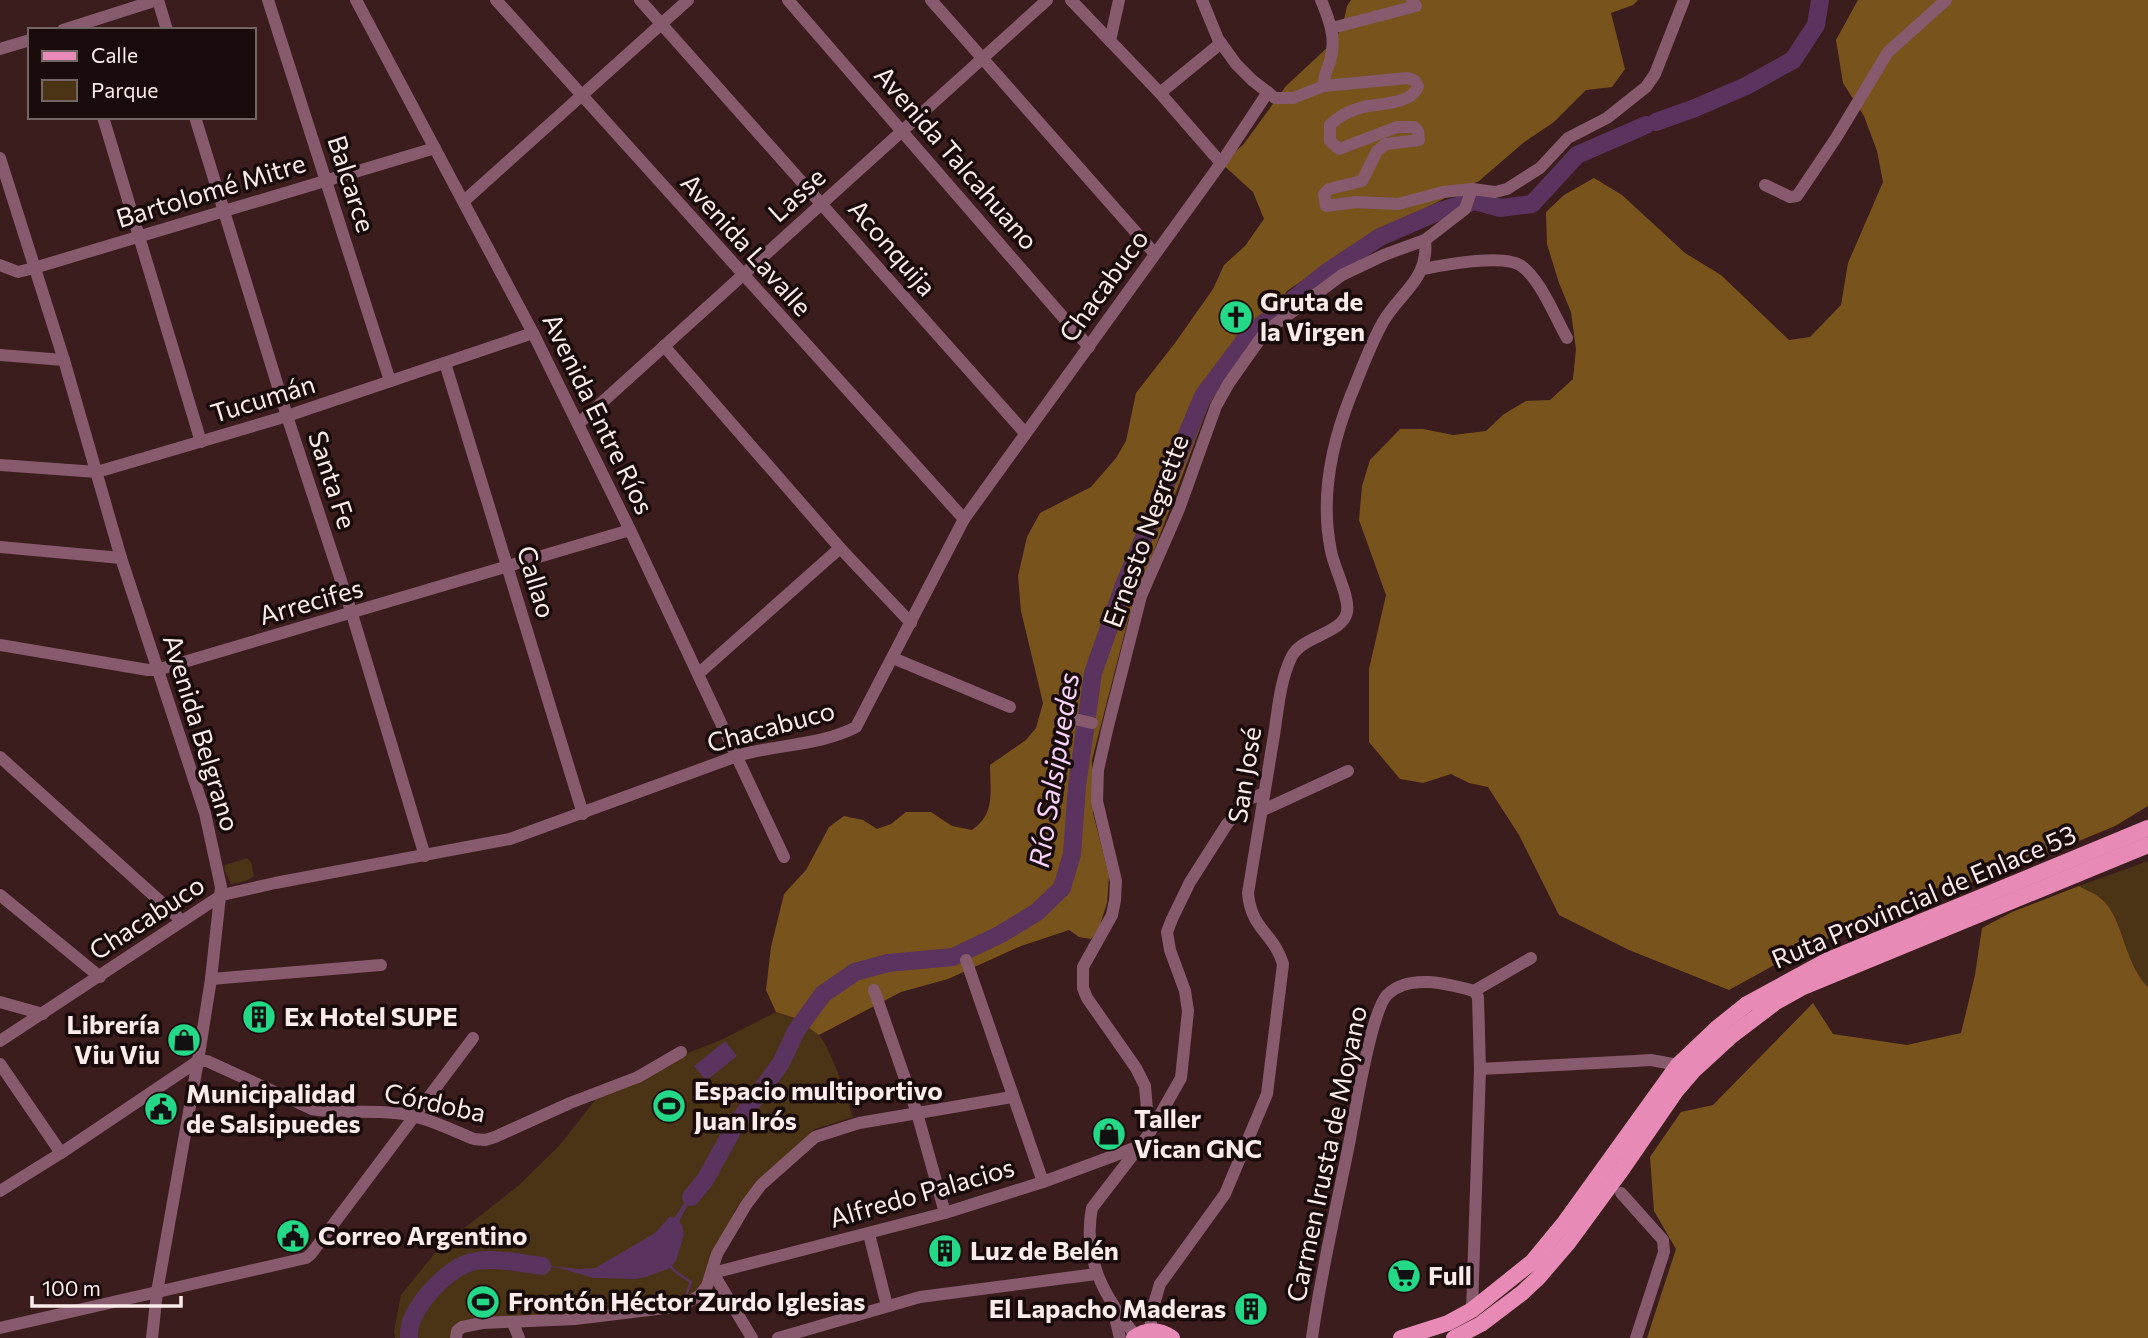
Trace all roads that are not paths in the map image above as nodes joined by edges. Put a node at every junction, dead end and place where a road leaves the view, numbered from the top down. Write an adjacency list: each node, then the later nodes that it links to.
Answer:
1 (158, 0): 18 (street); 19 (street)
2 (268, 0): 36 (street, Balcarce)
3 (356, 0): 33 (street, Avenida Entre Ríos)
4 (496, 0): 29 (street, Avenida Lavalle)
5 (640, 0): 17 (street, Aconquija)
6 (688, 0): 17 (street)
7 (789, 0): 32 (street, Avenida Talcahuano)
8 (931, 0): 25 (street)
9 (1047, 0): 25 (street, Lasse)
10 (1071, 0): 22 (street)
11 (1119, 0): 22 (street)
12 (1202, 0): 23 (street)
13 (1321, 0): 20 (street)
14 (1684, 0): 38 (street)
15 (1946, 0): 37 (street)
16 (1414, 3): 20 (street)
17 (662, 24): 29 (street); 40 (street, Aconquija)
18 (74, 28)
19 (166, 28)
20 (1332, 28): 26 (street)
21 (28, 41): 24 (street)
22 (1110, 41): 28 (street)
23 (1221, 43): 27 (street); 28 (street)
24 (0, 49)
25 (983, 58): 32 (street, Lasse); 44 (street)
26 (1324, 86): 27 (street); 38 (street)
27 (1268, 92): 35 (street, Chacabuco)
28 (1160, 93): 35 (street)
29 (582, 94): 39 (street); 48 (street, Avenida Lavalle)
30 (104, 119): 42 (street)
31 (196, 119): 41 (street, Santa Fe)
32 (903, 131): 40 (street, Lasse); 52 (street, Avenida Talcahuano)
33 (435, 148): 36 (street, Bartolomé Mitre); 39 (street, Avenida Entre Ríos)
34 (0, 158): 46 (street, Avenida Belgrano)
35 (1221, 163): 44 (street, Chacabuco)
36 (326, 180): 41 (street, Bartolomé Mitre); 56 (street, Balcarce)
37 (1765, 185)
38 (1472, 189): 43 (street, Ernesto Negrette)
39 (464, 201): 49 (street, Avenida Entre Ríos)
40 (822, 203): 48 (street, Lasse); 59 (street, Aconquija)
41 (225, 211): 42 (street, Bartolomé Mitre); 57 (street, Santa Fe)
42 (139, 237): 46 (street, Bartolomé Mitre); 60 (street)
43 (1425, 240): 47 (street); 110 (street, Ernesto Negrette)
44 (1155, 254): 52 (street, Chacabuco)
45 (0, 265): 46 (street, Bartolomé Mitre)
46 (34, 268): 54 (street, Avenida Belgrano)
47 (1423, 269): 50 (street); 81 (street, San José)
48 (742, 275): 51 (street, Lasse); 63 (street, Avenida Lavalle)
49 (533, 333): 55 (street, Tucumán); 58 (street, Avenida Entre Ríos)
50 (1567, 338)
51 (664, 346): 58 (street, Lasse); 66 (street)
52 (1089, 347): 59 (street, Chacabuco)
53 (0, 355): 54 (street)
54 (64, 360): 62 (street, Avenida Belgrano)
55 (445, 363): 56 (street, Tucumán); 68 (street, Callao)
56 (390, 381): 57 (street, Tucumán)
57 (287, 416): 60 (street, Tucumán); 69 (street, Santa Fe)
58 (578, 424): 64 (street, Avenida Entre Ríos)
59 (1025, 433): 63 (street, Chacabuco)
60 (201, 442): 62 (street, Tucumán)
61 (0, 466): 62 (street, Tucumán)
62 (97, 472): 67 (street, Avenida Belgrano)
63 (964, 519): 70 (street, Chacabuco)
64 (630, 530): 68 (street, Arrecifes); 74 (street, Avenida Entre Ríos)
65 (0, 547): 67 (street)
66 (840, 548): 70 (street); 74 (street)
67 (121, 558): 73 (street, Avenida Belgrano)
68 (507, 567): 69 (street, Arrecifes); 83 (street, Callao)
69 (352, 614): 73 (street, Arrecifes); 86 (street, Santa Fe)
70 (911, 623): 72 (street, Chacabuco)
71 (0, 645): 73 (street, Arrecifes)
72 (893, 658): 75 (street); 78 (street, Chacabuco)
73 (158, 670): 89 (street, Avenida Belgrano)
74 (698, 674): 78 (street, Avenida Entre Ríos)
75 (1010, 707)
76 (1070, 718): 77 (street)
77 (1092, 723)
78 (737, 756): 83 (street, Chacabuco); 87 (street, Avenida Entre Ríos)
79 (0, 757): 90 (street)
80 (1348, 771): 82 (street)
81 (1264, 793): 82 (street, San José); 110 (street)
82 (1263, 810): 126 (street, San José)
83 (583, 814): 86 (street, Chacabuco)
84 (2148, 828): 105 (main road, Ruta Provincial de Enlace 53)
85 (2148, 845): 135 (main road, Ruta Provincial de Enlace 53)
86 (425, 856): 89 (street, Chacabuco)
87 (784, 857)
88 (0, 895): 94 (street)
89 (222, 895): 90 (street, Chacabuco); 95 (street, Avenida Belgrano)
90 (182, 921): 94 (street, Chacabuco)
91 (1531, 958): 97 (street)
92 (966, 960): 107 (street)
93 (381, 965): 95 (street)
94 (100, 977): 99 (street, Chacabuco)
95 (211, 979): 103 (street, Avenida Belgrano)
96 (874, 990): 108 (street)
97 (1476, 994): 106 (street); 133 (street, Carmen Irusta de Moyano)
98 (0, 1002): 99 (street)
99 (43, 1014): 101 (street, Chacabuco)
100 (473, 1038): 109 (street)
101 (0, 1041)
102 (681, 1052): 109 (street, Córdoba)
103 (198, 1061): 109 (street, Córdoba); 112 (street); 120 (street, Avenida Belgrano)
104 (0, 1064): 112 (street)
105 (1678, 1065): 106 (street); 122 (main road, Ruta Provincial de Enlace 53)
106 (1480, 1069): 122 (street)
107 (1012, 1097): 108 (street); 113 (street)
108 (917, 1113): 116 (street); 118 (street)
109 (415, 1116): 120 (street)
110 (1149, 1133): 111 (street)
111 (1140, 1146): 113 (street, Alfredo Palacios); 119 (street)
112 (61, 1153): 114 (street)
113 (1043, 1182): 116 (street, Alfredo Palacios)
114 (0, 1191)
115 (1621, 1193): 136 (street)
116 (945, 1213): 117 (street, Alfredo Palacios)
117 (869, 1234): 118 (street, Alfredo Palacios); 121 (street)
118 (713, 1273): 123 (street); 130 (street)
119 (1096, 1274): 121 (street); 126 (street)
120 (157, 1292): 125 (street); 127 (street, Avenida Belgrano)
121 (887, 1307): 131 (street)
122 (1472, 1310): 124 (main road, Ruta Provincial de Enlace 53)
123 (513, 1323): 128 (street); 129 (street)
124 (1439, 1325): 134 (main road, Ruta Provincial de Enlace 53); 135 (street)
125 (0, 1328)
126 (1135, 1336): 132 (main road)
127 (152, 1338)
128 (456, 1338)
129 (519, 1338)
130 (752, 1338)
131 (778, 1338)
132 (1172, 1338)
133 (1312, 1338)
134 (1401, 1338)
135 (1454, 1338)
136 (1636, 1338)

